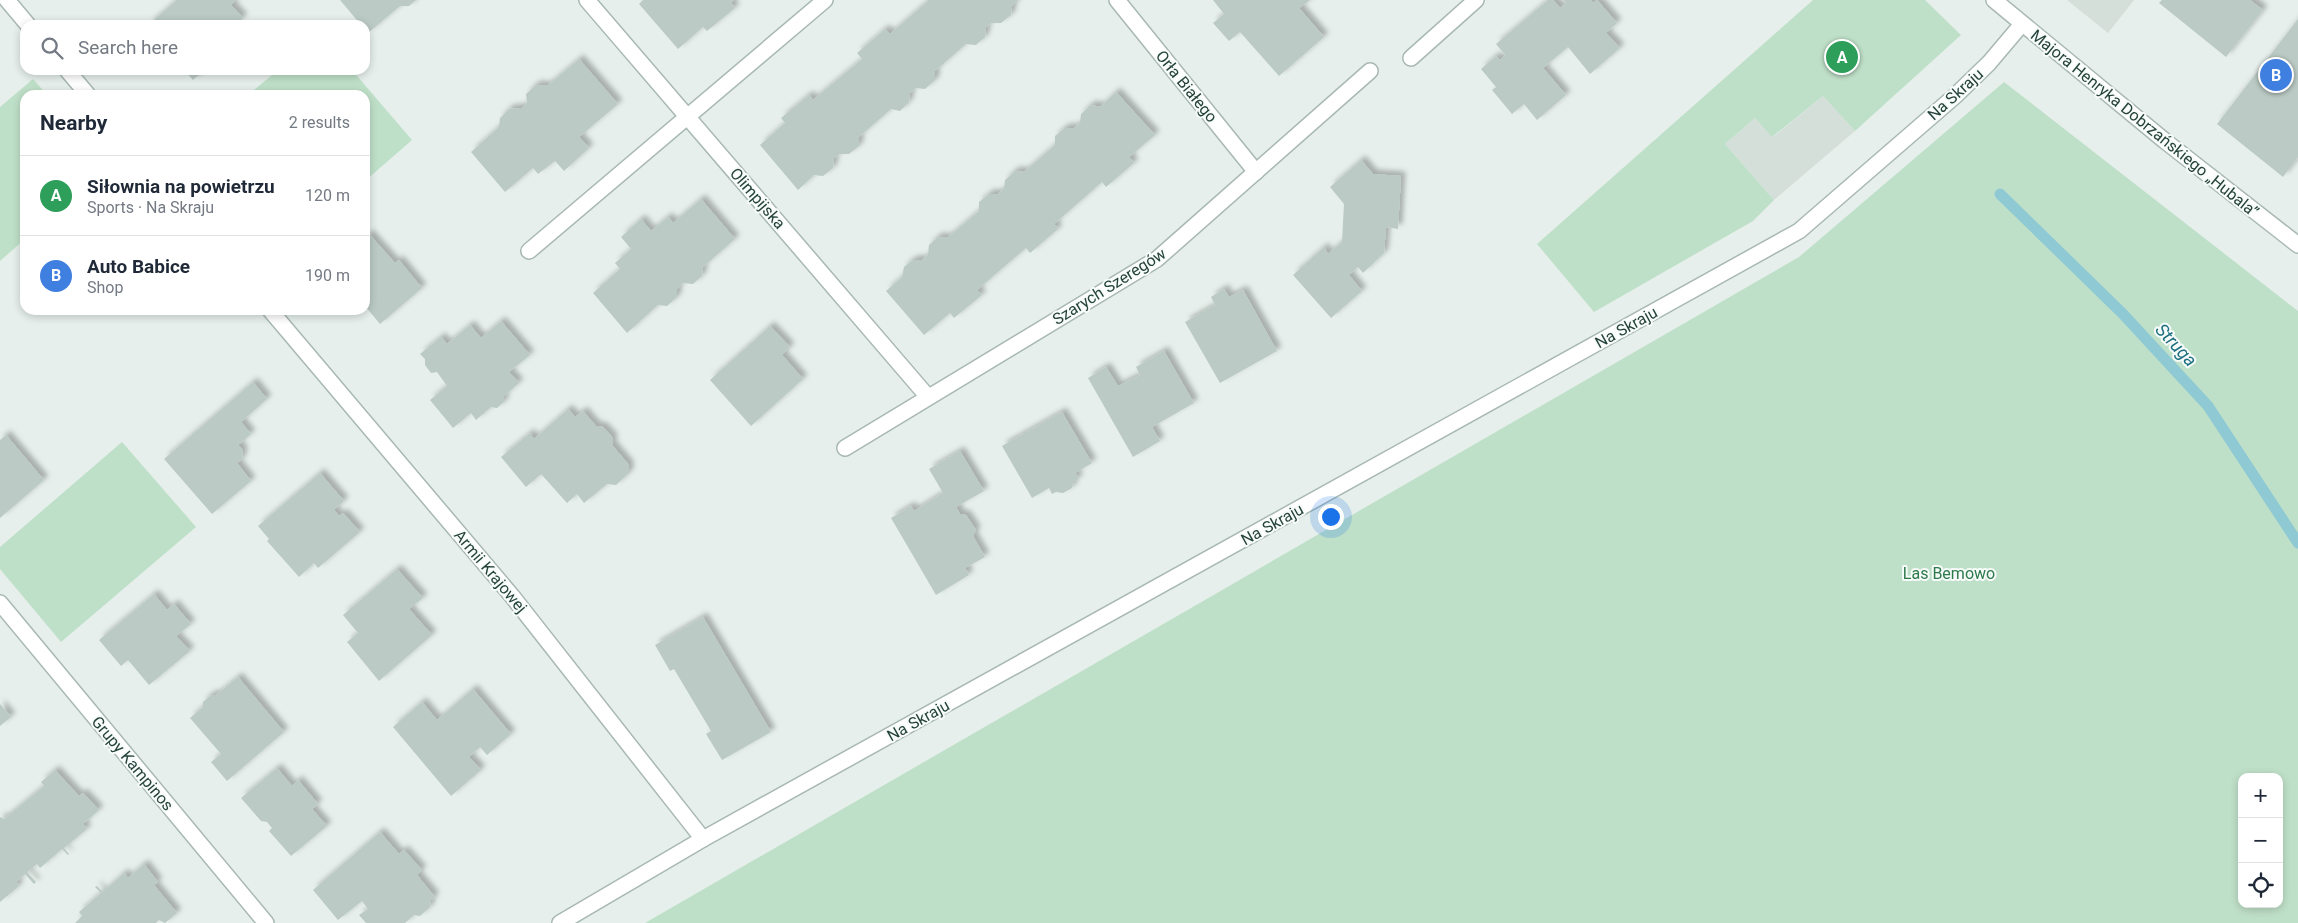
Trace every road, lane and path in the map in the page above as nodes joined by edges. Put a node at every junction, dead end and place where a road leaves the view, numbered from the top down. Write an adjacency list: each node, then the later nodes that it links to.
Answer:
1 (7, 0): 7 (street)
2 (587, 0): 13 (street, Olimpijska)
3 (825, 0): 13 (street)
4 (1117, 0): 14 (street, Orła Białego)
5 (1476, 0): 9 (street)
6 (1994, 0): 8 (street, Majora Henryka Dobrzańskiego „Hubala”)
7 (24, 20)
8 (2022, 24): 15 (street, Majora Henryka Dobrzańskiego „Hubala”); 21 (street, Na Skraju)
9 (1411, 58)
10 (1370, 71): 14 (street, Szarych Szeregów)
11 (70, 75): 12 (street)
12 (84, 90)
13 (688, 117): 16 (street); 18 (street, Olimpijska)
14 (1256, 172): 18 (street, Szarych Szeregów)
15 (2298, 244)
16 (529, 251)
17 (274, 315): 21 (street, Armii Krajowej)
18 (928, 397): 19 (street, Szarych Szeregów)
19 (845, 448)
20 (0, 604): 22 (street, Grupy Kampinos)
21 (703, 839): 23 (street, Na Skraju)
22 (266, 923)
23 (560, 923)

